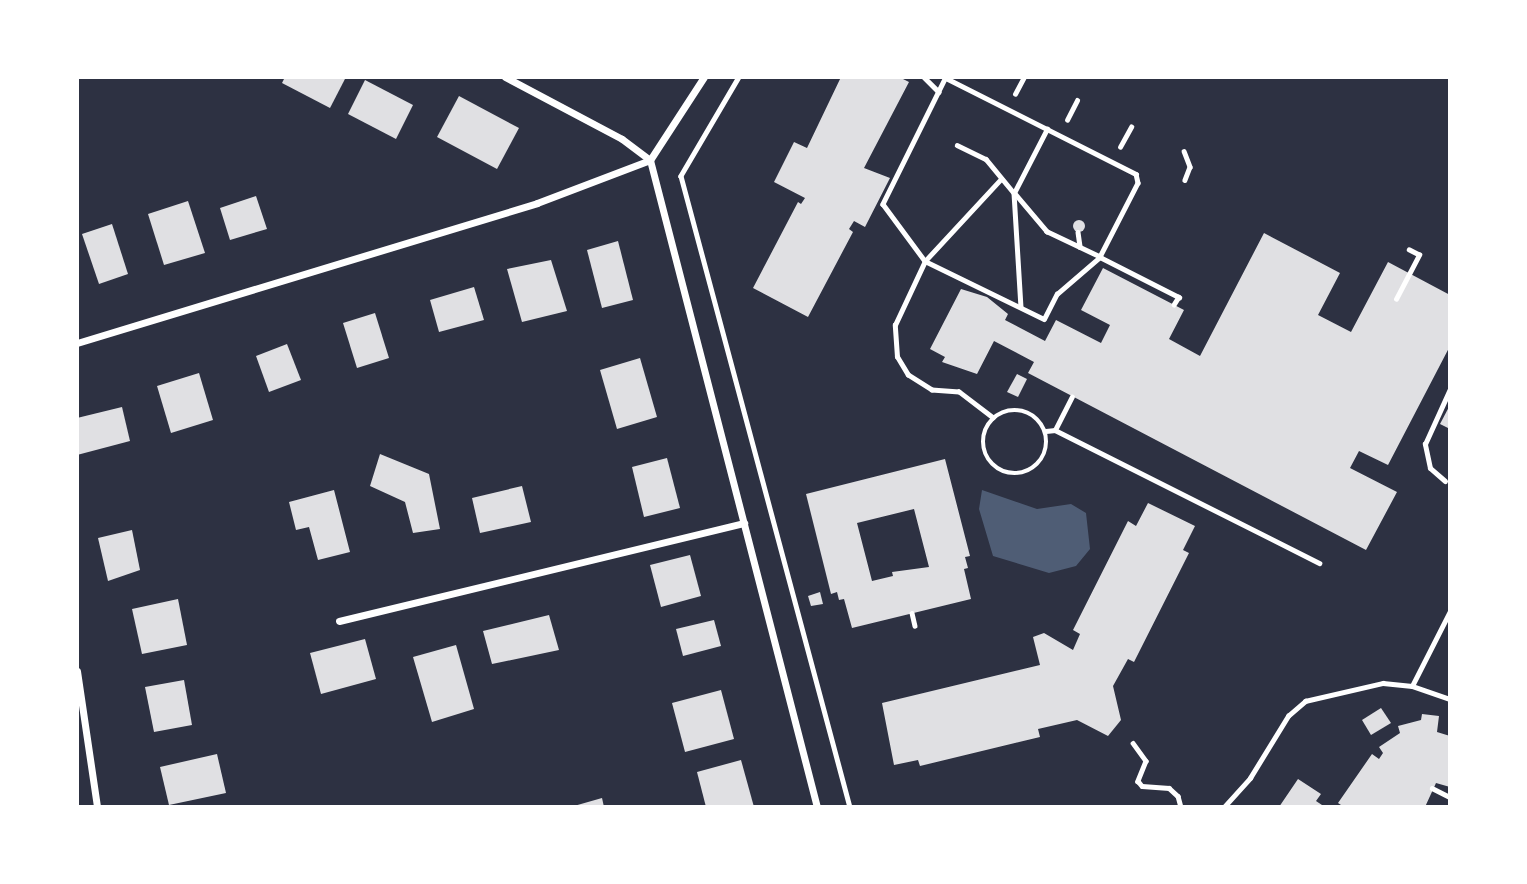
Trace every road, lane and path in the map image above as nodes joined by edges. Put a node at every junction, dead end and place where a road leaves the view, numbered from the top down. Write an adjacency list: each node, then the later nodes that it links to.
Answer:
1 (505, 77): 16 (street)
2 (704, 77): 16 (street)
3 (739, 77): 53 (path)
4 (924, 77): 7 (path)
5 (946, 77): 7 (path); 12 (path)
6 (1024, 77): 8 (path)
7 (939, 92): 24 (path)
8 (1015, 94)
9 (1077, 100): 10 (path)
10 (1067, 120)
11 (1131, 127): 14 (path)
12 (1047, 129): 19 (path); 23 (path)
13 (957, 145): 17 (path)
14 (1120, 147)
15 (1184, 151): 18 (path)
16 (650, 160): 30 (street); 37 (street)
17 (1001, 179): 19 (path); 24 (path)
18 (1185, 180)
19 (1014, 193): 21 (path); 27 (path)
20 (1078, 232): 21 (path)
21 (1080, 247): 23 (path)
22 (1409, 250): 25 (path)
23 (1100, 257): 26 (path); 28 (path)
24 (925, 261): 27 (path); 33 (path)
25 (1396, 299)
26 (1174, 305)
27 (1021, 308): 28 (path)
28 (1036, 315): 29 (path)
29 (1031, 324)
30 (77, 343)
31 (1450, 389): 36 (lane)
32 (1072, 397): 34 (path)
33 (993, 418): 35 (path); 35 (path)
34 (1055, 430): 35 (path); 38 (path)
35 (1046, 431)
36 (1444, 481)
37 (744, 523): 43 (street); 52 (street)
38 (1240, 523): 39 (path); 40 (path)
39 (1237, 531)
40 (1319, 563)
41 (1450, 611): 46 (path)
42 (912, 613): 44 (path)
43 (340, 621)
44 (915, 626)
45 (77, 671): 51 (street)
46 (1412, 686): 47 (path); 55 (path)
47 (1450, 699)
48 (1133, 743): 54 (path)
49 (1432, 788): 50 (path)
50 (1450, 797)
51 (97, 807)
52 (817, 807)
53 (850, 807)
54 (1181, 807)
55 (1224, 807)

